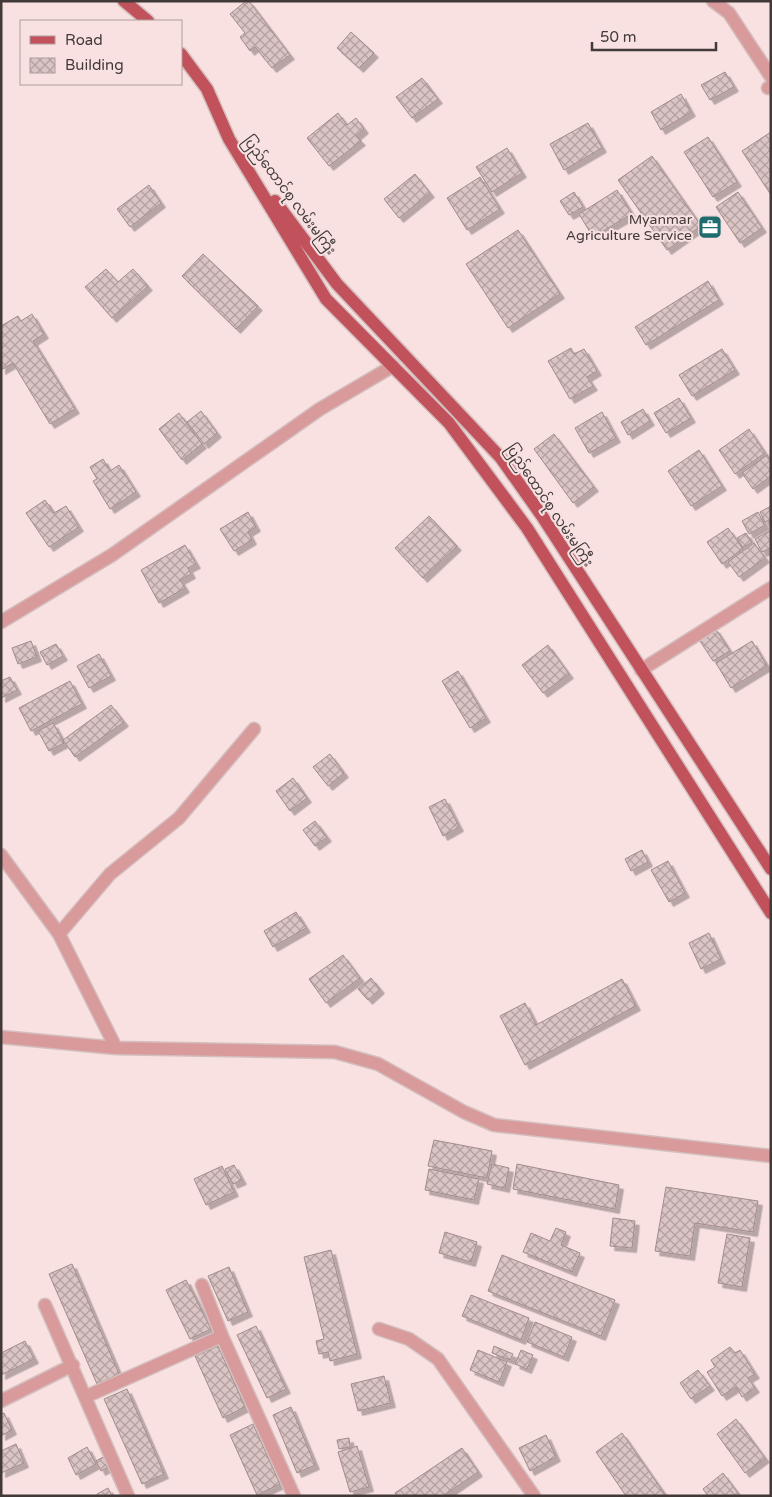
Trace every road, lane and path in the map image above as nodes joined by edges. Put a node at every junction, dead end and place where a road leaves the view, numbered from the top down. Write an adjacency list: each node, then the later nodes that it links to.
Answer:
1 (124, 1): 3 (main road)
2 (713, 1): 5 (street)
3 (147, 20)
4 (182, 55): 6 (main road)
5 (770, 84)
6 (229, 139): 7 (main road); 10 (main road, ပြည်ထောင်စု လမ်းမကြီး)
7 (394, 366): 9 (street); 14 (main road)
8 (771, 588): 10 (street)
9 (1, 622)
10 (641, 670): 13 (main road, ပြည်ထောင်စု လမ်းမကြီး)
11 (254, 729): 15 (street)
12 (1, 855): 15 (street)
13 (771, 869)
14 (768, 909)
15 (59, 934): 17 (street)
16 (1, 1037): 17 (street)
17 (116, 1048): 18 (street)
18 (771, 1156)
19 (202, 1285): 22 (street)
20 (45, 1305): 23 (street)
21 (378, 1330): 28 (street)
22 (222, 1336): 24 (street); 27 (street)
23 (73, 1365): 24 (street); 25 (street)
24 (85, 1397): 26 (street)
25 (1, 1401)
26 (128, 1496)
27 (294, 1496)
28 (534, 1496)

